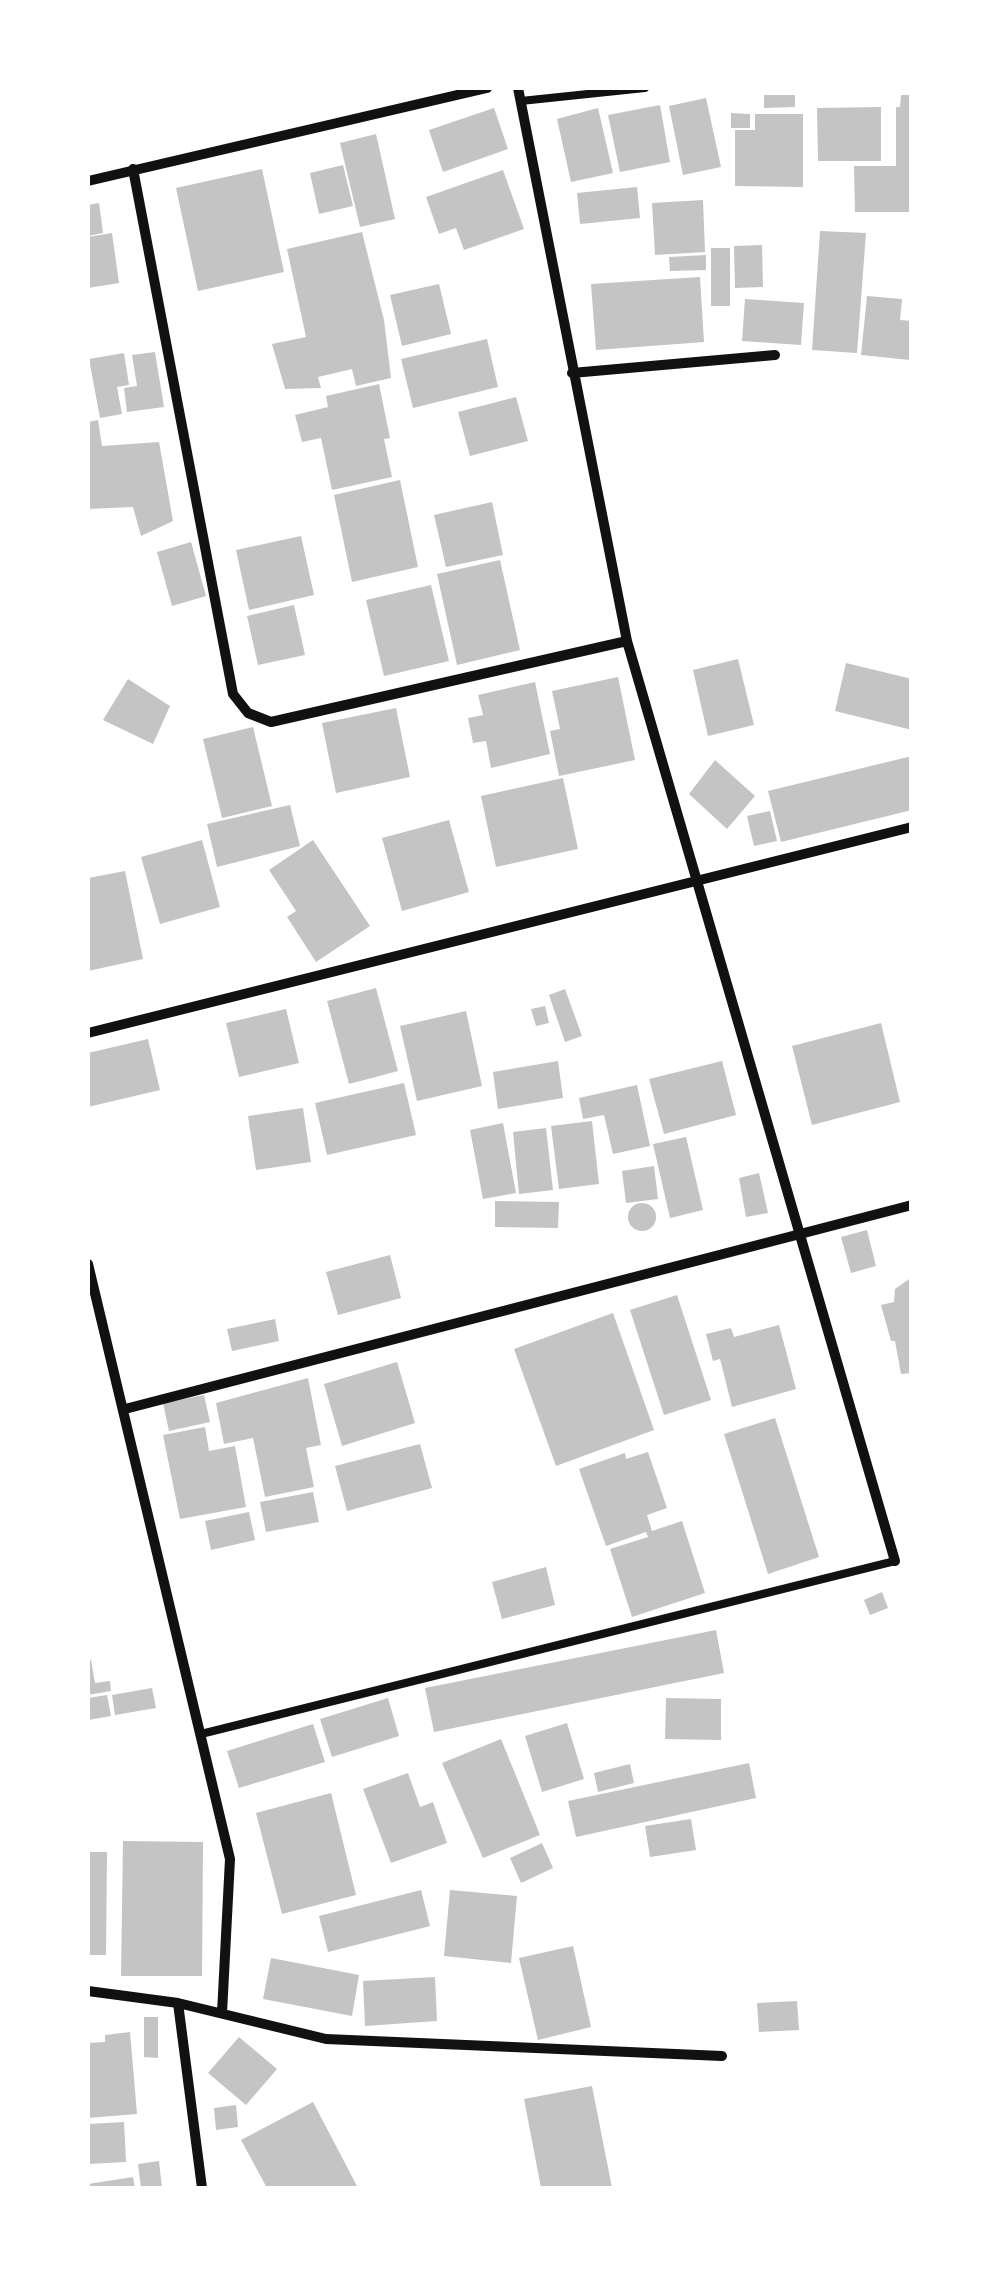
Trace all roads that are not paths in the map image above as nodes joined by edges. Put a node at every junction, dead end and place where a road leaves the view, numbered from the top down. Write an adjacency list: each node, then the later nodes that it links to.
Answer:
1 (487, 88): 5 (street)
2 (518, 88): 4 (street)
3 (646, 88): 4 (lane)
4 (521, 101): 8 (street)
5 (133, 169): 6 (street); 9 (street)
6 (88, 182)
7 (775, 355): 8 (street)
8 (572, 373): 9 (street)
9 (627, 641): 11 (street)
10 (912, 827): 11 (street)
11 (699, 877): 12 (street); 14 (street)
12 (88, 1033)
13 (912, 1205): 14 (street)
14 (802, 1234): 16 (street); 17 (street)
15 (88, 1264): 16 (street)
16 (125, 1409): 18 (street)
17 (896, 1561): 18 (lane)
18 (201, 1734): 21 (street)
19 (88, 1991): 20 (street)
20 (178, 2002): 21 (street); 23 (street)
21 (222, 2014): 22 (street)
22 (722, 2056)
23 (202, 2188)

